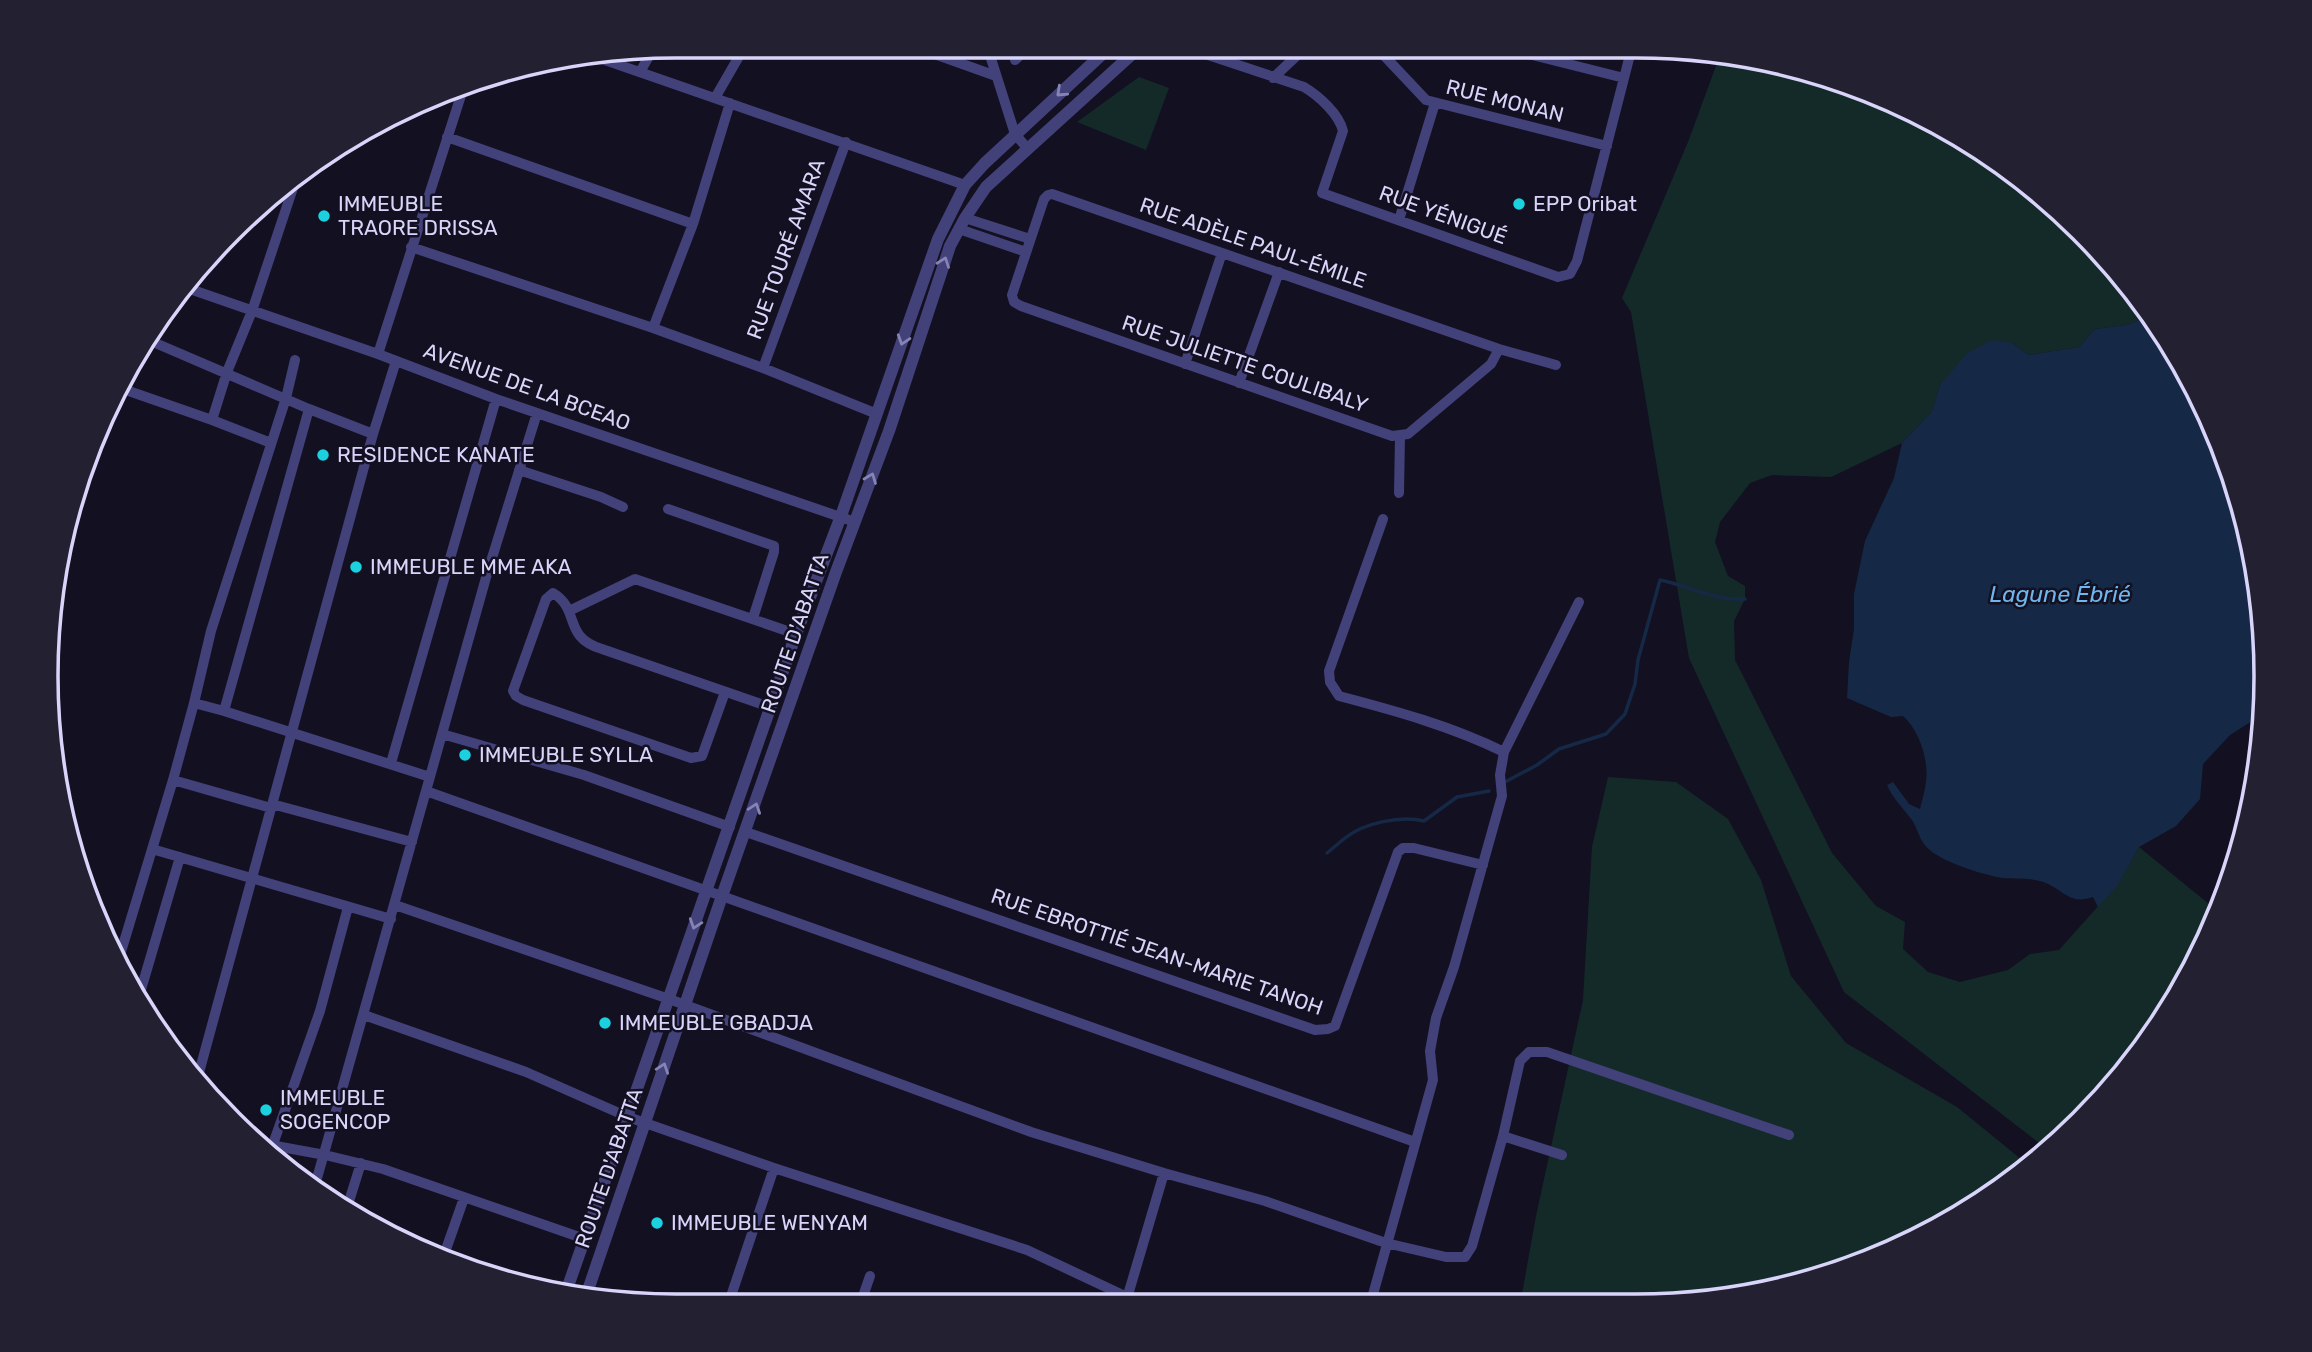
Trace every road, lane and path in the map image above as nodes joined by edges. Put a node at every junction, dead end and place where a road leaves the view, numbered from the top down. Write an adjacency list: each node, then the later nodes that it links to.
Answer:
1 (738, 58): 18 (street)
2 (946, 58): 14 (street)
3 (991, 58): 14 (street)
4 (1098, 58): 21 (street, ROUTE D'ABATTA, one-way to 21)
5 (1128, 58): 25 (street, ROUTE D'ABATTA)
6 (1224, 58): 15 (street, RUE YÉNIGUÉ)
7 (1294, 58): 15 (street)
8 (1385, 58): 20 (street, RUE MONAN)
9 (1545, 58): 16 (street)
10 (1629, 58): 16 (street, RUE YÉNIGUÉ)
11 (648, 59): 13 (street)
12 (610, 62): 13 (street)
13 (640, 72): 18 (street)
14 (996, 76): 21 (street)
15 (1273, 78): 28 (street, RUE YÉNIGUÉ)
16 (1624, 78): 24 (street, RUE YÉNIGUÉ)
17 (460, 97): 22 (street)
18 (715, 98): 19 (street)
19 (730, 103): 23 (street); 29 (street)
20 (1435, 103): 24 (street, RUE MONAN); 28 (street)
21 (1015, 134): 25 (street); 26 (street, ROUTE D'ABATTA)
22 (447, 137): 29 (street); 32 (street)
23 (846, 142): 26 (street); 46 (street, RUE TOURÉ AMARA)
24 (1607, 146): 28 (street, RUE YÉNIGUÉ)
25 (1027, 148): 30 (street, ROUTE D'ABATTA)
26 (965, 185): 54 (street, ROUTE D'ABATTA, one-way to 54)
27 (291, 193): 37 (street)
28 (1399, 220)
29 (692, 224): 38 (street)
30 (962, 224): 31 (street); 33 (street); 65 (street, ROUTE D'ABATTA, one-way to 30)
31 (1030, 239): 33 (street, RUE JULIETTE COULIBALY); 34 (street, RUE ADÈLE PAUL-ÉMILE)
32 (411, 247): 38 (street); 41 (street)
33 (1026, 252): 44 (street, RUE JULIETTE COULIBALY)
34 (1222, 253): 35 (street, RUE ADÈLE PAUL-ÉMILE); 44 (street)
35 (1279, 272): 40 (street, RUE ADÈLE PAUL-ÉMILE); 48 (street)
36 (194, 290): 37 (street, AVENUE DE LA BCEAO)
37 (252, 311): 41 (street, AVENUE DE LA BCEAO); 47 (street)
38 (653, 328): 46 (street)
39 (156, 343): 47 (street)
40 (1499, 349): 45 (street, RUE ADÈLE PAUL-ÉMILE); 57 (street)
41 (378, 354): 43 (street, AVENUE DE LA BCEAO)
42 (295, 360): 50 (street)
43 (396, 361): 51 (street, AVENUE DE LA BCEAO); 56 (street)
44 (1185, 364): 48 (street, RUE JULIETTE COULIBALY)
45 (1556, 365)
46 (763, 368): 54 (street)
47 (227, 373): 50 (street); 55 (street)
48 (1239, 383): 57 (street, RUE JULIETTE COULIBALY)
49 (128, 391): 55 (street)
50 (286, 398): 52 (street); 58 (street)
51 (496, 399): 53 (street, AVENUE DE LA BCEAO); 77 (street)
52 (309, 410): 56 (street); 73 (street)
53 (537, 413): 59 (street); 63 (street, AVENUE DE LA BCEAO)
54 (877, 414): 63 (street, ROUTE D'ABATTA)
55 (212, 419): 58 (street)
56 (373, 434): 74 (street)
57 (1401, 436): 60 (street)
58 (271, 443): 71 (street)
59 (519, 471): 61 (street); 75 (street)
60 (1399, 493)
61 (623, 507)
62 (668, 509): 68 (street)
63 (841, 516): 65 (street, AVENUE DE LA BCEAO); 69 (street, ROUTE D'ABATTA)
64 (1383, 519): 76 (street)
65 (855, 522): 83 (street, ROUTE D'ABATTA, one-way to 65)
66 (1579, 602): 76 (street)
67 (569, 611): 68 (street); 70 (street); 70 (street)
68 (753, 618): 69 (street)
69 (796, 634): 72 (street, ROUTE D'ABATTA)
70 (725, 692): 72 (street)
71 (194, 703): 73 (street); 79 (street)
72 (770, 707): 82 (street, ROUTE D'ABATTA)
73 (224, 711): 74 (street)
74 (292, 731): 77 (street); 81 (street)
75 (442, 734): 78 (street); 82 (street)
76 (1504, 752): 87 (street)
77 (391, 763): 78 (street)
78 (430, 776): 80 (street)
79 (173, 780): 81 (street); 85 (street)
80 (426, 791): 84 (street); 89 (street)
81 (271, 806): 84 (street); 88 (street)
82 (730, 827): 89 (street, ROUTE D'ABATTA)
83 (746, 832): 87 (street, RUE EBROTTIÉ JEAN-MARIE TANOH); 90 (street, ROUTE D'ABATTA)
84 (412, 842): 91 (street)
85 (152, 849): 86 (street); 94 (street)
86 (180, 857): 88 (street); 95 (street)
87 (1483, 865): 104 (street)
88 (252, 879): 92 (street); 99 (street)
89 (706, 893): 90 (street); 96 (street, ROUTE D'ABATTA, one-way to 96)
90 (721, 899): 97 (street, ROUTE D'ABATTA); 104 (street)
91 (395, 905): 93 (street); 96 (street)
92 (348, 907): 93 (street); 105 (street)
93 (391, 919): 98 (street)
94 (122, 949)
95 (142, 986)
96 (669, 999): 97 (street); 100 (street, ROUTE D'ABATTA)
97 (685, 1005): 101 (street, ROUTE D'ABATTA, one-way to 97); 111 (street)
98 (364, 1015): 100 (street); 107 (street)
99 (200, 1070)
100 (628, 1116): 101 (street); 115 (street, ROUTE D'ABATTA)
101 (644, 1122): 110 (street); 120 (street, ROUTE D'ABATTA)
102 (1789, 1135): 103 (street)
103 (1503, 1136): 108 (street); 116 (street)
104 (1415, 1142): 116 (street)
105 (270, 1143)
106 (274, 1146): 107 (street)
107 (325, 1155): 109 (street); 112 (street)
108 (1562, 1155)
109 (361, 1163): 113 (street); 114 (street)
110 (774, 1168): 121 (street); 123 (street)
111 (1164, 1173): 116 (street); 124 (street)
112 (317, 1179)
113 (464, 1198): 115 (street); 117 (street)
114 (349, 1200)
115 (585, 1239): 119 (street, ROUTE D'ABATTA)
116 (1386, 1243): 125 (street)
117 (446, 1250)
118 (870, 1276): 122 (street)
119 (569, 1284)
120 (589, 1288)
121 (732, 1294)
122 (864, 1294)
123 (1112, 1294)
124 (1128, 1294)
125 (1373, 1294)

